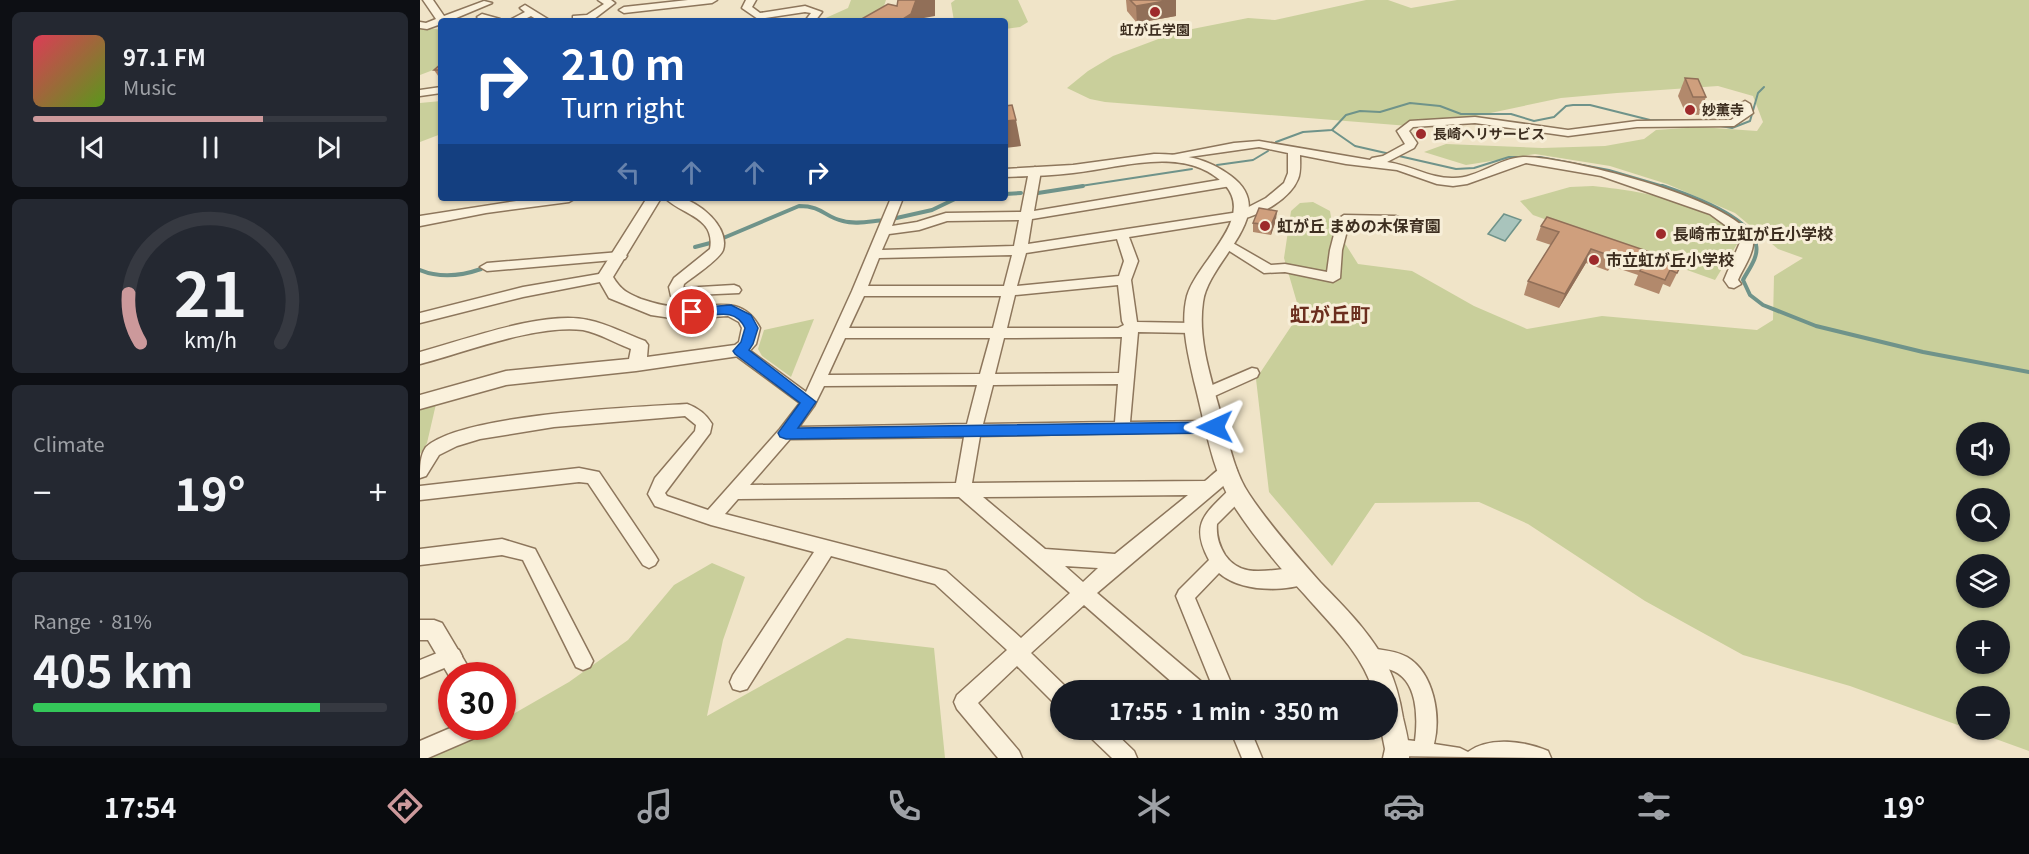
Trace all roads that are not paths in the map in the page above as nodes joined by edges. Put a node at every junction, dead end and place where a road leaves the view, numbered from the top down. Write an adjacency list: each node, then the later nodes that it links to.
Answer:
1 (428, 0): 8 (street)
2 (603, 0): 14 (street)
3 (712, 0): 6 (street)
4 (751, 0): 15 (street)
5 (486, 2): 9 (street); 10 (street)
6 (624, 10)
7 (482, 16): 11 (street)
8 (440, 18)
9 (449, 18)
10 (472, 18)
11 (488, 18)
12 (517, 18): 13 (street)
13 (541, 18)
14 (587, 18)
15 (812, 18)
16 (438, 22): 17 (street)
17 (420, 26)
18 (438, 90): 19 (street)
19 (420, 93)
20 (1745, 104): 23 (street)
21 (1294, 151): 22 (street); 23 (street); 31 (street)
22 (1172, 158): 24 (street); 26 (street)
23 (1346, 161): 44 (street)
24 (1035, 171): 25 (street); 32 (street)
25 (1008, 173)
26 (1231, 182): 31 (street); 32 (street)
27 (545, 201): 33 (street)
28 (652, 201): 40 (street)
29 (677, 201): 45 (street)
30 (896, 201): 34 (street)
31 (1242, 215): 36 (street); 37 (street)
32 (1026, 216): 34 (street); 38 (street)
33 (424, 219)
34 (886, 223): 39 (street)
35 (1413, 227): 37 (street)
36 (1121, 233): 38 (street); 43 (street)
37 (1226, 245): 50 (street)
38 (1020, 250): 39 (street); 47 (street)
39 (873, 254): 46 (street)
40 (620, 256): 41 (street); 42 (street)
41 (487, 267)
42 (605, 278): 48 (street); 53 (street)
43 (1124, 280): 47 (street); 49 (street)
44 (1734, 284)
45 (734, 290)
46 (859, 291): 47 (street); 51 (street)
47 (1010, 291): 52 (street)
48 (420, 318)
49 (1132, 327): 50 (street); 52 (street); 58 (street)
50 (1192, 328): 60 (street)
51 (841, 333): 52 (street); 59 (street)
52 (999, 334): 57 (street)
53 (740, 351): 55 (street); 62 (street)
54 (420, 358): 55 (street)
55 (636, 365): 61 (street)
56 (1252, 373): 60 (street)
57 (987, 378): 58 (street); 59 (street); 65 (street)
58 (1125, 378): 64 (street)
59 (819, 381): 62 (street)
60 (1208, 393): 63 (street)
61 (420, 402)
62 (809, 402): 66 (street)
63 (1215, 427): 64 (street); 68 (street)
64 (1122, 429): 65 (street)
65 (974, 431): 66 (street); 70 (street)
66 (786, 433): 71 (street)
67 (420, 471): 74 (street)
68 (1229, 471): 69 (street); 73 (street)
69 (1207, 488): 70 (street); 79 (street)
70 (963, 490): 71 (street); 77 (street)
71 (736, 492): 74 (street)
72 (420, 493): 78 (street)
73 (1237, 494): 80 (street); 81 (street)
74 (711, 518): 75 (street)
75 (826, 547): 84 (street); 93 (street)
76 (420, 557): 86 (street)
77 (1042, 557): 79 (street); 82 (street)
78 (649, 560)
79 (1118, 561): 82 (street)
80 (1219, 562): 81 (street); 91 (street)
81 (1302, 577): 85 (street)
82 (1084, 593): 84 (street); 90 (street)
83 (420, 630): 87 (street)
84 (1021, 651): 94 (street); 101 (street)
85 (1370, 657): 92 (street); 99 (street)
86 (583, 661)
87 (454, 662)
88 (438, 668): 89 (street)
89 (420, 669)
90 (1184, 680)
91 (1220, 680)
92 (1380, 680)
93 (740, 682)
94 (1050, 686)
95 (446, 740): 98 (street)
96 (1108, 740): 102 (street)
97 (1245, 740): 103 (street)
98 (420, 751)
99 (1422, 751): 100 (street); 104 (street)
100 (1397, 753)
101 (1012, 758)
102 (1127, 758)
103 (1252, 758)
104 (1460, 758)
105 (1476, 758): 106 (street)
106 (1541, 758)

